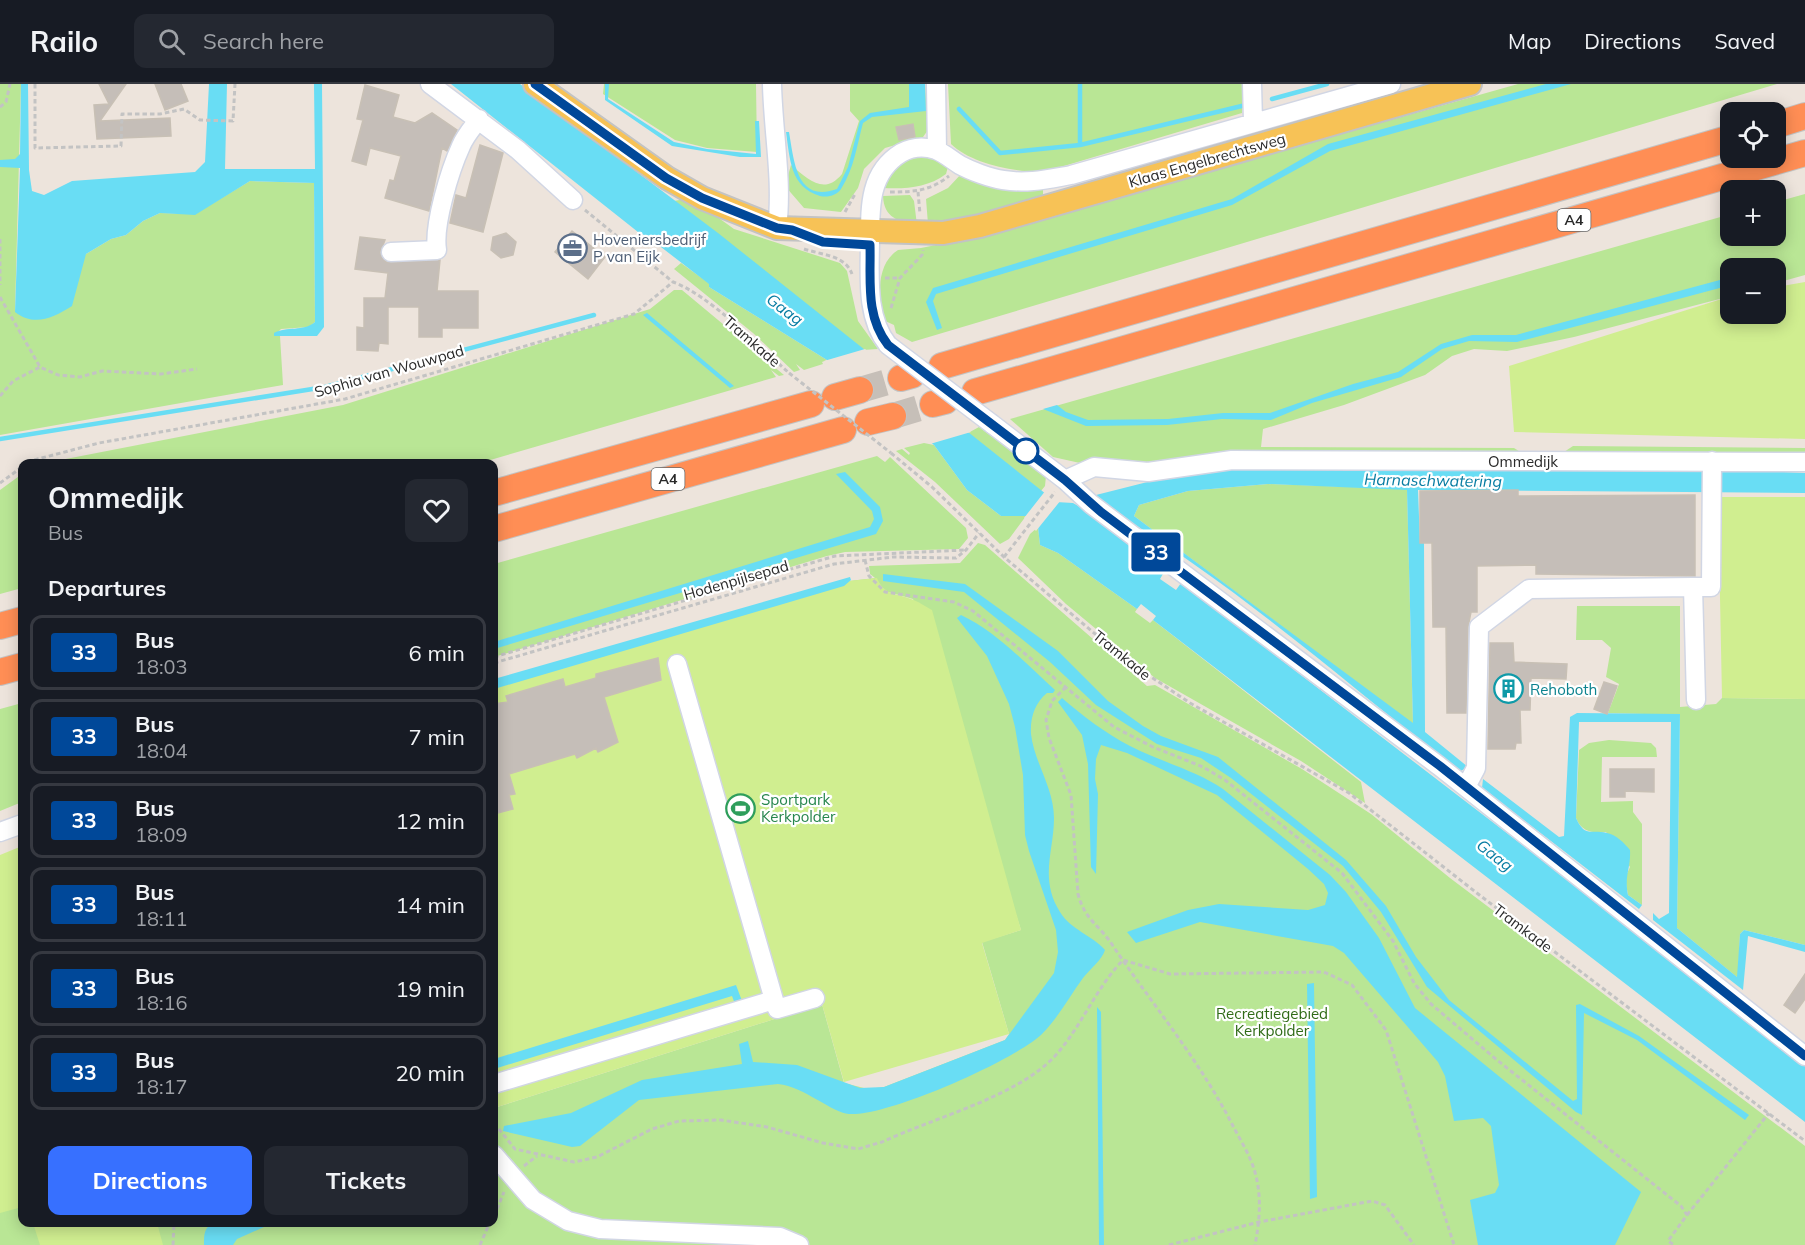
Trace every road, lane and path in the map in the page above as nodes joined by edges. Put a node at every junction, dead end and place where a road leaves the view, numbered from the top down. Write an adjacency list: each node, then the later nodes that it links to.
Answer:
1 (10, 84): 11 (path)
2 (35, 84): 3 (path)
3 (235, 84)
4 (430, 84): 12 (street)
5 (535, 84): 19 (main road)
6 (772, 84): 19 (street)
7 (936, 84): 15 (street)
8 (1252, 84): 13 (street)
9 (1391, 84): 13 (street, Klaas Engelbrechtsweg)
10 (1470, 84): 20 (main road, Klaas Engelbrechtsweg)
11 (0, 107)
12 (478, 119): 18 (street); 23 (street)
13 (1252, 121): 17 (street, Klaas Engelbrechtsweg)
14 (1720, 141): 28 (highway, A4)
15 (937, 150): 17 (street, Klaas Engelbrechtsweg); 21 (street)
16 (1801, 155): 32 (highway, A4)
17 (962, 166): 20 (path)
18 (573, 200): 24 (path, Tramkade)
19 (785, 229): 21 (main road, Klaas Engelbrechtsweg)
20 (929, 236): 21 (main road, Klaas Engelbrechtsweg); 27 (path)
21 (870, 238): 27 (street)
22 (0, 239): 25 (path)
23 (391, 252)
24 (672, 282): 39 (path, Sophia van Wouwpad); 47 (path, Tramkade, bridge)
25 (0, 285)
26 (0, 297): 29 (path)
27 (885, 341): 44 (street, bridge)
28 (942, 366)
29 (40, 367): 30 (path); 33 (path)
30 (197, 369)
31 (860, 390): 34 (highway)
32 (975, 392)
33 (0, 396)
34 (836, 397)
35 (811, 404): 45 (highway, A4)
36 (893, 416): 37 (highway)
37 (868, 422)
38 (843, 430): 46 (highway, A4)
39 (45, 459)
40 (1805, 462): 41 (street, Ommedijk)
41 (1711, 465): 44 (street, Ommedijk); 51 (street)
42 (18, 470): 43 (path)
43 (0, 483)
44 (1060, 487): 49 (path); 61 (street)
45 (498, 492)
46 (498, 528)
47 (979, 533): 48 (path); 49 (path, Tramkade)
48 (966, 550): 50 (path, Hodenpijlsepad); 54 (path)
49 (1004, 557): 69 (path, Tramkade)
50 (865, 560): 55 (path, Hodenpijlsepad); 59 (path)
51 (1694, 587): 60 (street); 61 (street)
52 (18, 621): 53 (highway)
53 (0, 626)
54 (498, 656)
55 (498, 662)
56 (677, 664): 66 (street)
57 (18, 667): 58 (highway)
58 (0, 672)
59 (1066, 687): 64 (path); 75 (path)
60 (1696, 700)
61 (1466, 787): 67 (street)
62 (18, 825): 63 (street)
63 (0, 832)
64 (1123, 960): 70 (path); 76 (path); 86 (path)
65 (815, 998): 66 (street)
66 (774, 1000): 68 (street)
67 (1805, 1056)
68 (498, 1083)
69 (1769, 1113): 71 (path, Tramkade); 75 (path)
70 (498, 1128)
71 (1805, 1141)
72 (498, 1160): 73 (street)
73 (511, 1177): 74 (path); 82 (street)
74 (498, 1207)
75 (1686, 1215): 79 (path)
76 (1259, 1222): 83 (path); 84 (path); 85 (path)
77 (174, 1227): 80 (path)
78 (488, 1227): 81 (path)
79 (1668, 1240): 87 (path); 88 (path)
80 (173, 1245)
81 (480, 1245)
82 (799, 1245)
83 (1169, 1245)
84 (1255, 1245)
85 (1414, 1245)
86 (1454, 1245)
87 (1665, 1245)
88 (1674, 1245)

